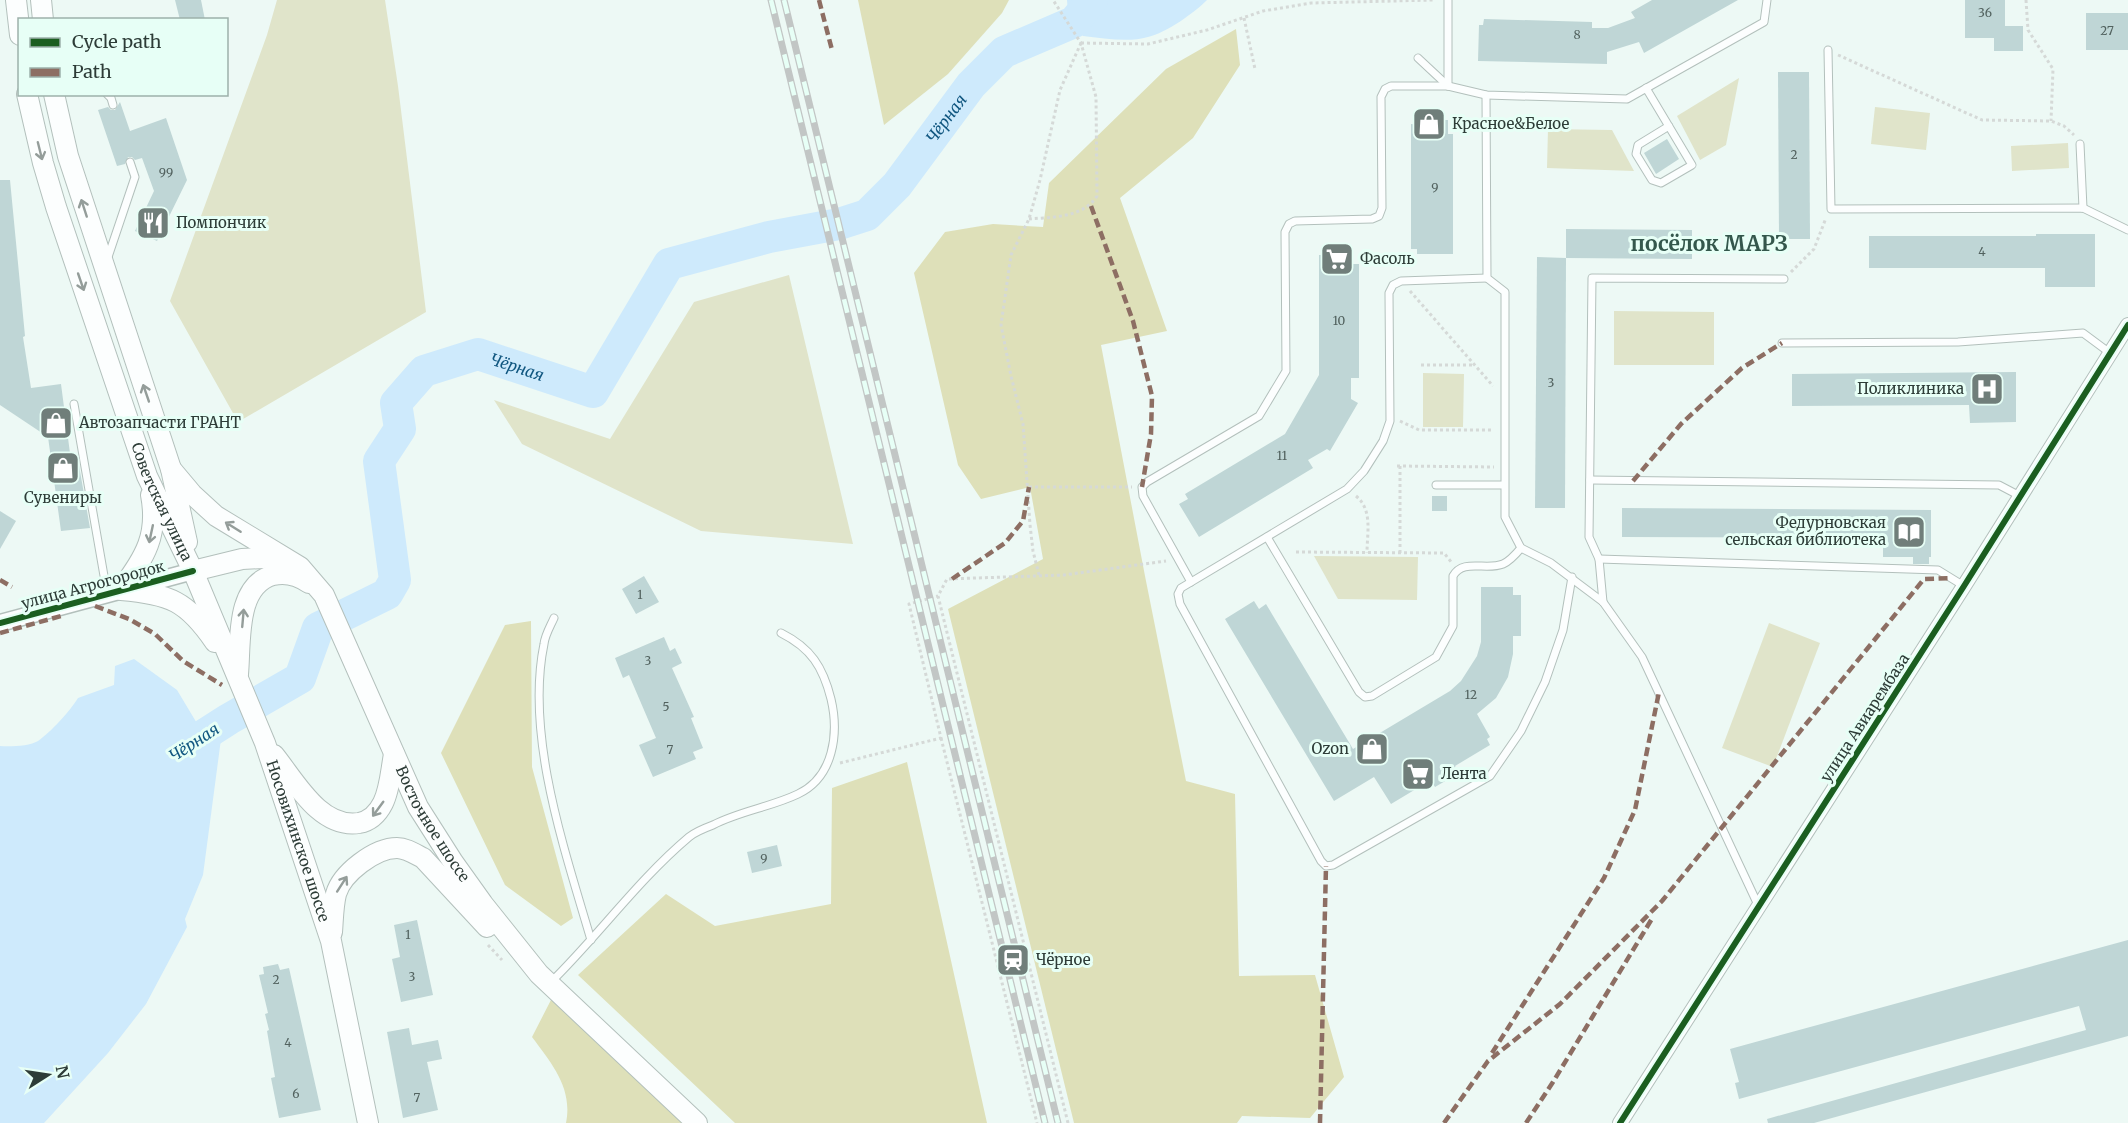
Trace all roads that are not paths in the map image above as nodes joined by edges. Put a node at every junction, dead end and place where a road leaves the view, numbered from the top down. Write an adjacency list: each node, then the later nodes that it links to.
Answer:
1 (16, 0): 5 (main road)
2 (41, 0): 6 (main road)
3 (1448, 0): 9 (lane)
4 (1767, 0): 10 (lane)
5 (18, 18)
6 (43, 18)
7 (1828, 50): 19 (lane)
8 (1418, 58): 9 (lane)
9 (1448, 86): 11 (lane); 40 (lane)
10 (1646, 88): 11 (lane); 16 (lane)
11 (1486, 95): 22 (lane)
12 (27, 96): 29 (main road, Советская улица, one-way to 29)
13 (54, 96): 21 (main road, Советская улица, one-way to 13)
14 (109, 96): 15 (lane)
15 (113, 105)
16 (1669, 126): 16 (lane)
17 (2080, 144): 19 (lane)
18 (130, 162): 21 (lane)
19 (2083, 208): 20 (lane)
20 (2128, 230)
21 (104, 268): 28 (main road, Советская улица, one-way to 21)
22 (1487, 278): 32 (lane); 34 (lane)
23 (1784, 279): 30 (lane)
24 (2128, 325): 26 (street, улица Авиарембаза)
25 (1782, 343): 26 (lane)
26 (2110, 353): 33 (street, улица Авиарембаза)
27 (74, 404): 42 (lane)
28 (171, 469): 36 (main road, Восточное шоссе, one-way to 28); 38 (main road, Советская улица)
29 (147, 476): 38 (main road, Советская улица); 42 (main road, one-way to 42)
30 (1590, 480): 33 (lane); 37 (lane)
31 (1436, 485): 32 (lane)
32 (1504, 485): 35 (lane)
33 (2020, 496): 41 (street, улица Авиарембаза)
34 (1267, 537): 35 (lane); 40 (lane)
35 (1521, 548): 39 (lane)
36 (284, 557): 38 (main road); 43 (main road, Восточное шоссе)
37 (1599, 560): 41 (lane); 44 (lane)
38 (193, 571): 42 (street, улица Агрогородок); 48 (main road, Носовихинское шоссе)
39 (1572, 577): 40 (lane); 44 (lane)
40 (1191, 582)
41 (1964, 586): 51 (street, улица Авиарембаза)
42 (114, 592): 46 (street, улица Агрогородок); 48 (main road)
43 (325, 599): 48 (main road, one-way to 43); 50 (main road, Восточное шоссе)
44 (1603, 602): 51 (lane)
45 (554, 618): 52 (lane)
46 (0, 623)
47 (781, 633): 52 (lane)
48 (238, 677): 49 (main road, Носовихинское шоссе)
49 (265, 743): 50 (main road, one-way to 49); 53 (main road, Носовихинское шоссе)
50 (394, 754): 54 (main road, Восточное шоссе)
51 (1759, 907): 58 (street, улица Авиарембаза)
52 (591, 940): 55 (lane)
53 (331, 941): 54 (main road, one-way to 54); 56 (main road, Носовихинское шоссе)
54 (526, 959): 55 (main road, Восточное шоссе)
55 (549, 984): 57 (main road, Восточное шоссе)
56 (368, 1123)
57 (697, 1123)
58 (1620, 1123)

